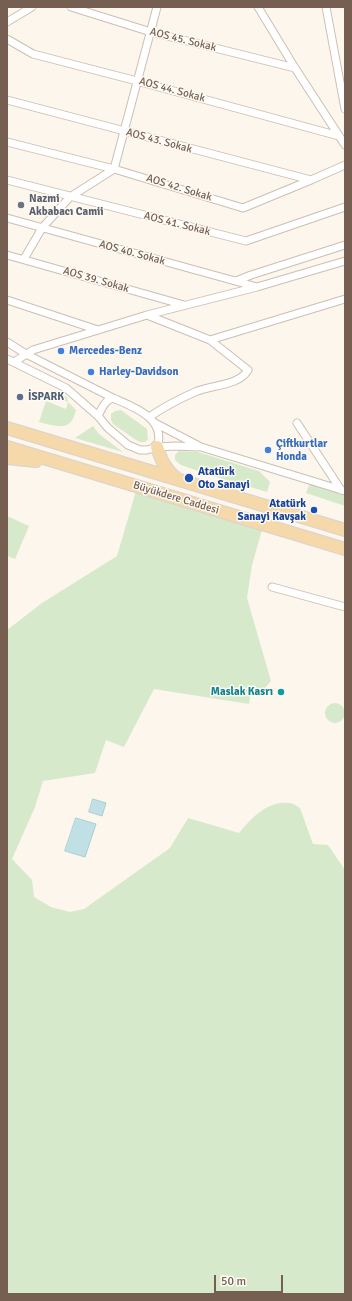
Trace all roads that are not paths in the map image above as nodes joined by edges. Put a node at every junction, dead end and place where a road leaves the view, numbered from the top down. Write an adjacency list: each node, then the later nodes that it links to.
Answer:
1 (32, 7): 6 (street)
2 (71, 7): 7 (street, AOS 45. Sokak)
3 (157, 7): 7 (street)
4 (258, 7): 9 (street)
5 (326, 7): 12 (street)
6 (7, 22)
7 (151, 32): 9 (street, AOS 45. Sokak); 10 (street)
8 (7, 39): 10 (street, AOS 44. Sokak)
9 (295, 68): 14 (street)
10 (138, 81): 13 (street); 14 (street, AOS 44. Sokak)
11 (7, 100): 13 (street, AOS 43. Sokak)
12 (345, 109)
13 (124, 132): 17 (street); 19 (street, AOS 43. Sokak)
14 (343, 140)
15 (7, 142): 17 (street, AOS 42. Sokak)
16 (345, 165): 19 (street, AOS 42. Sokak)
17 (114, 169): 19 (street, AOS 42. Sokak); 20 (street)
18 (7, 180): 20 (street, AOS 41. Sokak)
19 (311, 180)
20 (70, 196): 21 (street, AOS 41. Sokak); 23 (street)
21 (345, 207)
22 (7, 218): 23 (street, AOS 40. Sokak)
23 (42, 228): 26 (street); 28 (street, AOS 40. Sokak)
24 (345, 245): 28 (street)
25 (7, 255): 26 (street, AOS 39. Sokak)
26 (24, 259): 32 (street, AOS 39. Sokak)
27 (345, 261): 29 (street)
28 (236, 281): 29 (street, AOS 40. Sokak)
29 (257, 287): 32 (street)
30 (345, 299): 35 (street)
31 (7, 300): 34 (street)
32 (185, 306): 33 (street)
33 (147, 315): 34 (street); 35 (street)
34 (98, 330): 37 (street)
35 (210, 340): 42 (street)
36 (7, 342): 37 (street)
37 (26, 354): 39 (street); 40 (street)
38 (7, 358): 39 (street)
39 (14, 362): 41 (street)
40 (113, 398): 41 (street); 42 (street)
41 (98, 416): 47 (street)
42 (149, 417): 43 (street)
43 (155, 423): 47 (street); 48 (street)
44 (297, 423): 52 (street)
45 (7, 428): 51 (main road, Büyükdere Caddesi)
46 (7, 446): 50 (main road, Büyükdere Caddesi)
47 (157, 447): 48 (street); 51 (main road)
48 (201, 447): 52 (street)
49 (7, 458): 50 (main road)
50 (50, 460): 54 (main road, Büyükdere Caddesi)
51 (177, 479): 53 (main road, Büyükdere Caddesi)
52 (343, 491)
53 (345, 530)
54 (345, 549)
55 (272, 587): 56 (street)
56 (345, 607)

